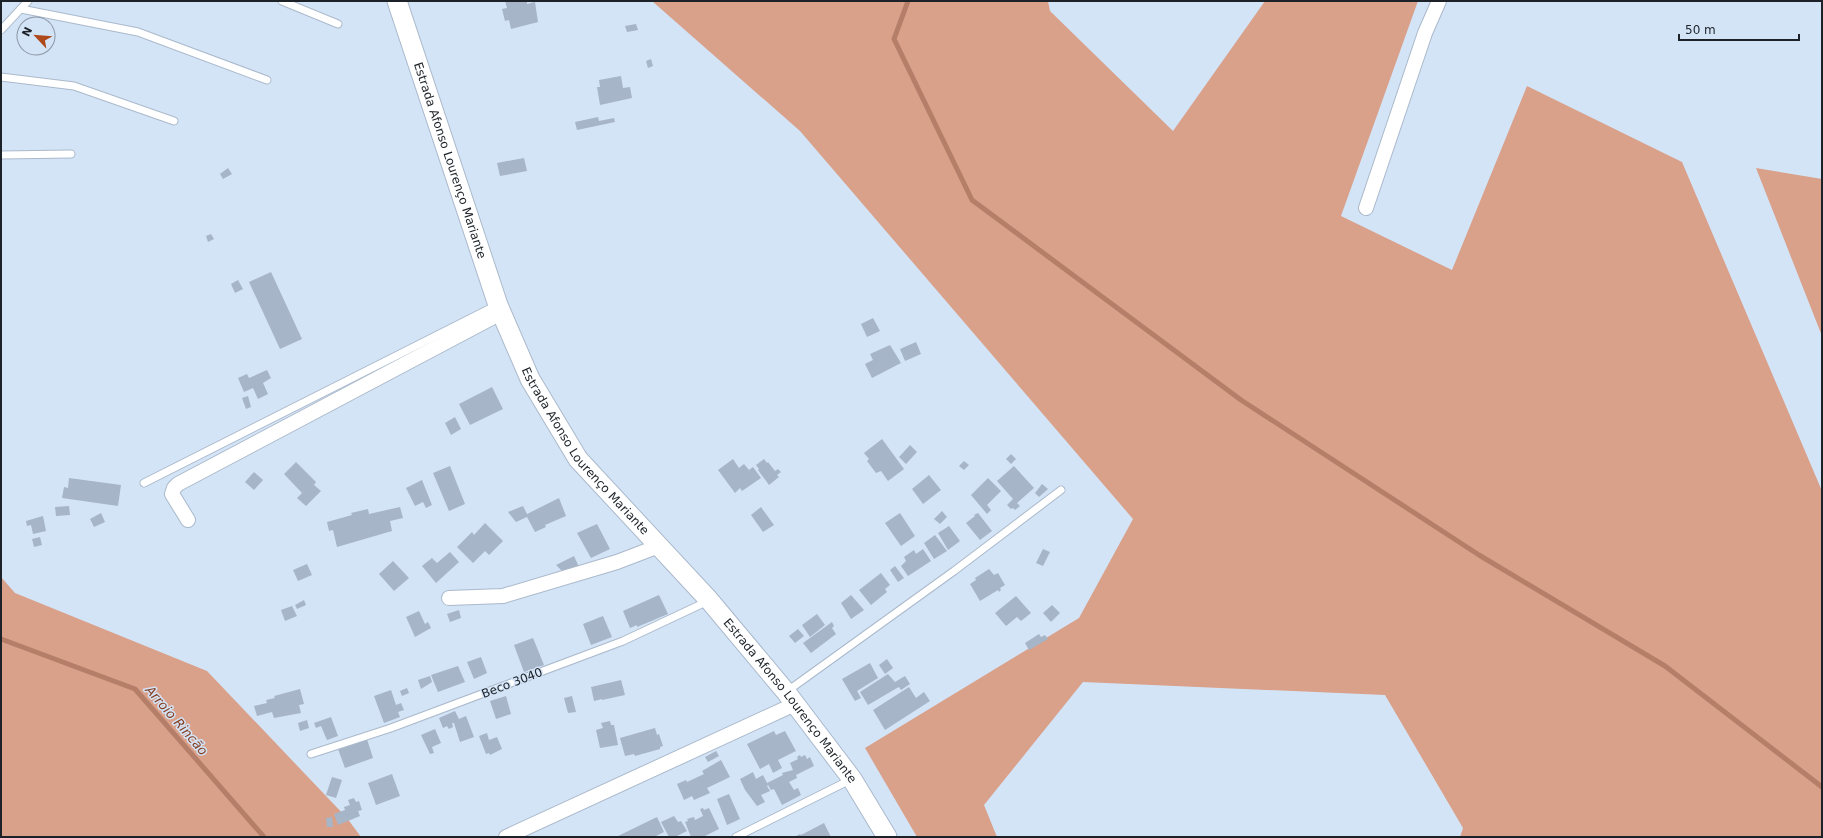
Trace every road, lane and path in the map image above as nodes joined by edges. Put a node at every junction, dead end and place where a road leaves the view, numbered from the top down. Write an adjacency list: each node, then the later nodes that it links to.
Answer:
1 (28, 1): 5 (lane)
2 (282, 1): 6 (lane)
3 (397, 1): 14 (main road, Estrada Afonso Lourenço Mariante)
4 (1439, 1): 13 (street)
5 (21, 9): 7 (lane); 9 (lane)
6 (338, 24)
7 (1, 30)
8 (1, 77): 10 (lane)
9 (267, 80)
10 (174, 120)
11 (71, 154): 12 (lane)
12 (1, 155)
13 (1366, 208)
14 (499, 309): 15 (lane); 17 (street); 18 (main road, Estrada Afonso Lourenço Mariante)
15 (144, 483)
16 (1061, 490): 21 (lane)
17 (188, 520)
18 (659, 546): 19 (street); 20 (main road, Estrada Afonso Lourenço Mariante)
19 (450, 598)
20 (709, 600): 21 (main road, Estrada Afonso Lourenço Mariante); 22 (lane, Beco 3040)
21 (790, 698): 23 (main road, Estrada Afonso Lourenço Mariante); 24 (street)
22 (311, 754)
23 (852, 779): 25 (lane); 26 (main road, Estrada Afonso Lourenço Mariante)
24 (506, 837)
25 (736, 837)
26 (887, 837)

